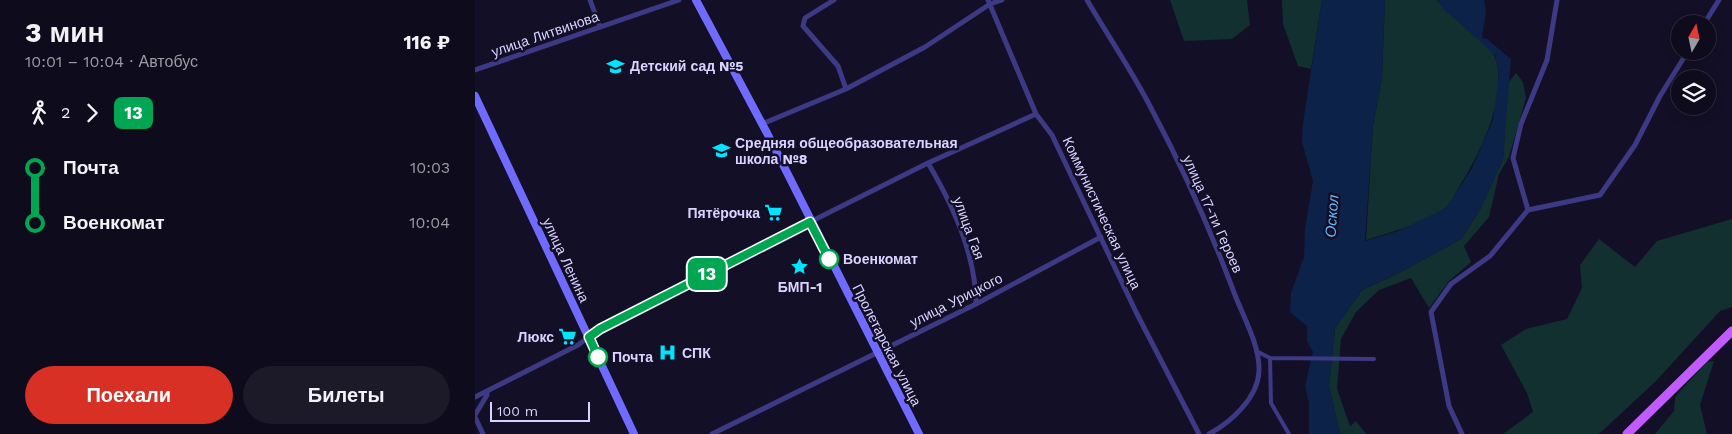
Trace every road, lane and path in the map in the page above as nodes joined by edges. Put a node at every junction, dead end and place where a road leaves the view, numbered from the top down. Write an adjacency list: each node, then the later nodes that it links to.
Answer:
1 (590, 0): 11 (street)
2 (679, 0): 11 (street, улица Литвинова)
3 (696, 0): 17 (main road, Пролетарская улица)
4 (834, 0): 14 (street)
5 (1002, 0): 9 (street)
6 (1087, 0): 25 (street, улица 17-ти Героев)
7 (1557, 0): 19 (street)
8 (1719, 0): 10 (street)
9 (989, 2): 14 (street); 16 (street, Коммунистическая улица)
10 (1710, 15)
11 (600, 27): 13 (street, улица Литвинова)
12 (1683, 60): 19 (street)
13 (475, 70)
14 (846, 89): 17 (street)
15 (475, 96): 24 (main road, улица Ленина)
16 (1036, 114): 18 (street); 21 (street, Коммунистическая улица)
17 (762, 124): 20 (main road, Пролетарская улица)
18 (928, 163): 20 (street); 22 (street, улица Гая)
19 (1528, 210): 39 (street)
20 (810, 222): 24 (street); 26 (main road, Пролетарская улица)
21 (1101, 237): 22 (street, улица Урицкого); 36 (street, Коммунистическая улица)
22 (976, 304): 26 (street, улица Урицкого)
23 (1732, 331): 40 (main road)
24 (589, 337): 29 (street); 33 (main road, улица Ленина)
25 (1256, 351): 27 (street); 37 (street, улица 17-ти Героев)
26 (877, 352): 34 (street, улица Урицкого); 35 (main road, Пролетарская улица)
27 (1270, 358): 28 (street); 38 (street)
28 (1374, 359)
29 (487, 391): 30 (street); 31 (street)
30 (475, 397)
31 (475, 416): 32 (street)
32 (483, 434)
33 (634, 434)
34 (713, 434)
35 (919, 434)
36 (1199, 434)
37 (1209, 434)
38 (1289, 434)
39 (1462, 434)
40 (1627, 434)

